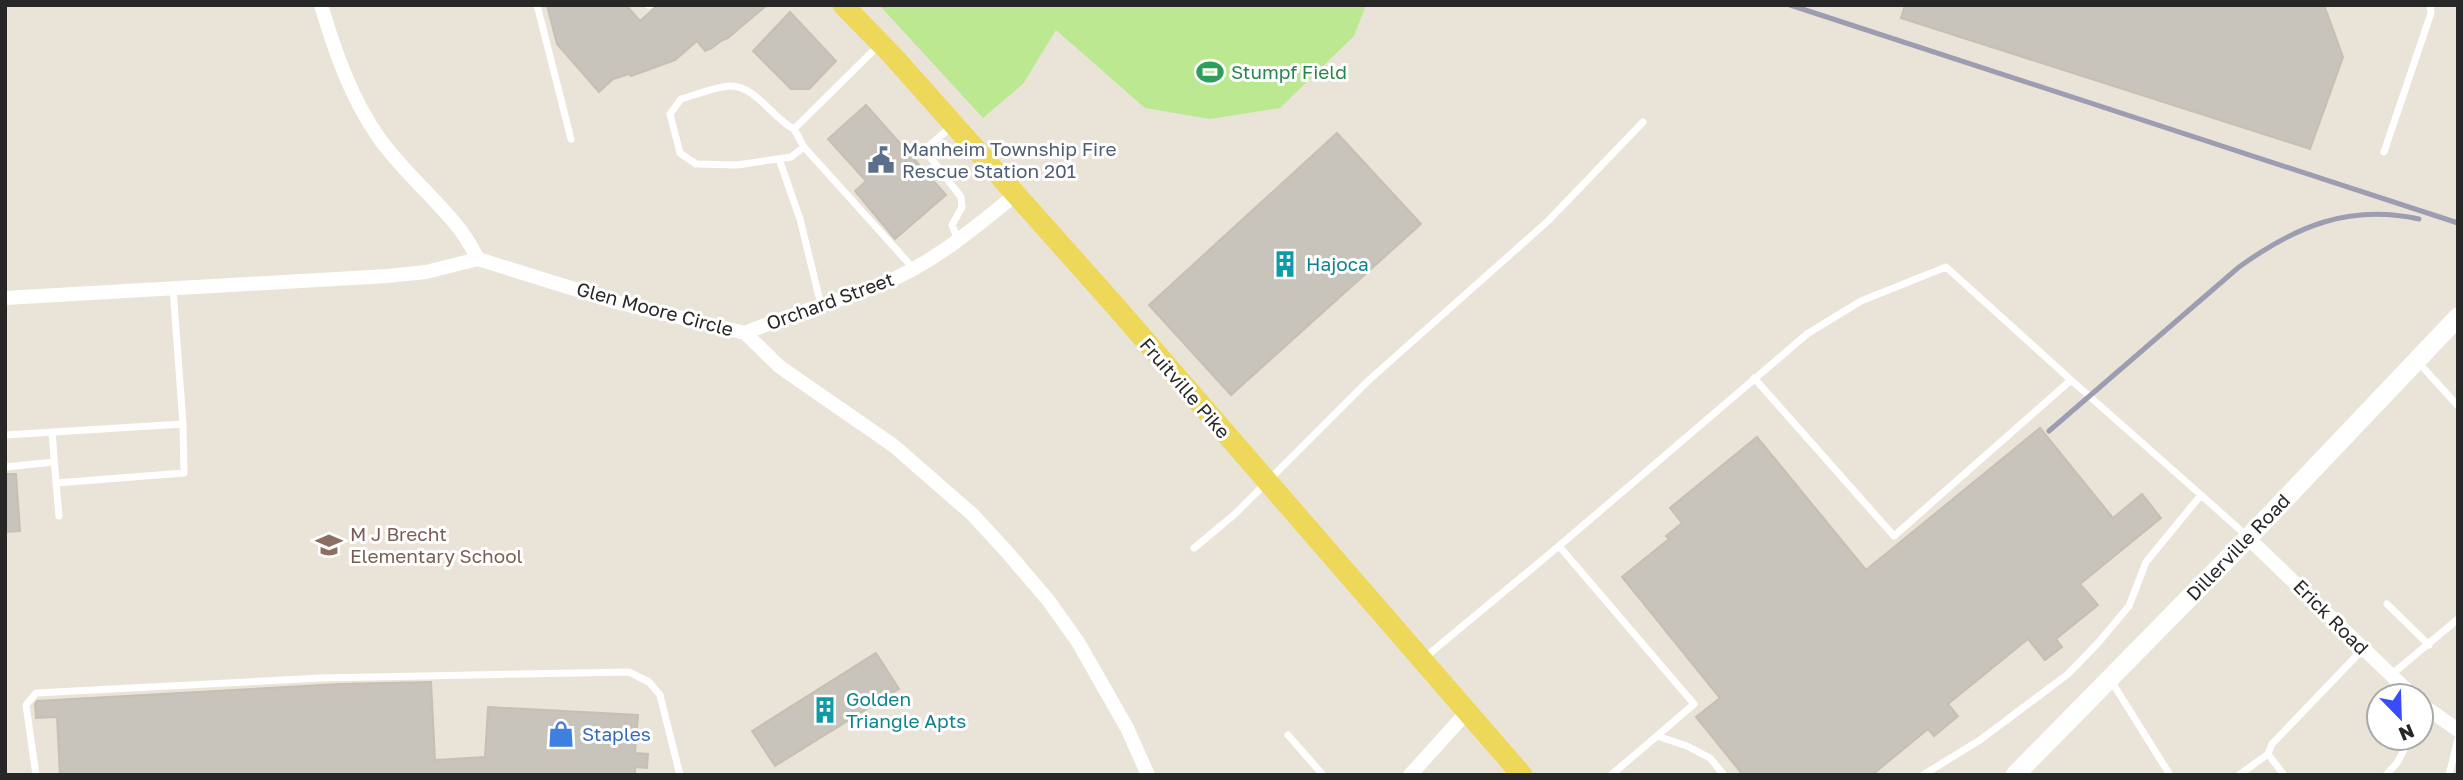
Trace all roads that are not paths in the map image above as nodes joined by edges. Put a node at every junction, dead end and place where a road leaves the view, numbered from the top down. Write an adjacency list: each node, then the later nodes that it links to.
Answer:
1 (321, 5): 15 (street)
2 (537, 5): 9 (lane)
3 (843, 5): 5 (main road, Fruitville Pike)
4 (2430, 5): 11 (lane)
5 (881, 44): 7 (main road, Fruitville Pike); 8 (lane)
6 (1643, 122): 31 (lane)
7 (953, 125): 13 (main road, Fruitville Pike); 14 (lane)
8 (794, 129): 10 (lane); 12 (lane)
9 (571, 139)
10 (804, 147): 12 (lane); 16 (lane)
11 (2384, 152)
12 (779, 159): 19 (lane)
13 (1015, 195): 14 (street, Orchard Street); 31 (main road, Fruitville Pike)
14 (959, 241): 16 (street, Orchard Street)
15 (478, 259): 17 (street); 21 (street, Glen Moore Circle)
16 (914, 269): 19 (street, Orchard Street)
17 (173, 289): 18 (street); 26 (lane)
18 (5, 298)
19 (821, 305): 21 (street, Orchard Street)
20 (2458, 318): 22 (main road, Dillerville Road)
21 (745, 333): 56 (street, Glen Moore Circle)
22 (2416, 361): 25 (lane); 35 (main road, Dillerville Road)
23 (1754, 378): 24 (lane); 24 (lane); 36 (lane)
24 (2071, 380): 33 (lane)
25 (2458, 406)
26 (183, 424): 27 (lane); 32 (lane)
27 (52, 432): 28 (lane); 29 (lane)
28 (5, 435)
29 (54, 462): 30 (lane); 32 (lane)
30 (5, 467)
31 (1265, 481): 37 (lane); 42 (main road, Fruitville Pike)
32 (56, 483): 34 (lane)
33 (2200, 495): 35 (lane); 62 (lane)
34 (59, 516)
35 (2248, 538): 41 (street, Erick Road); 44 (main road, Dillerville Road)
36 (1559, 546): 42 (lane); 50 (lane)
37 (1194, 548)
38 (2387, 604): 40 (lane)
39 (2458, 619): 40 (lane)
40 (2428, 645): 43 (lane)
41 (2363, 649): 43 (street, Erick Road); 53 (lane)
42 (1422, 660): 46 (main road, Fruitville Pike)
43 (2391, 676): 45 (street, Erick Road)
44 (2110, 679): 63 (main road, Dillerville Road); 64 (lane)
45 (2398, 682)
46 (1467, 712): 58 (street); 59 (main road, Fruitville Pike)
47 (2435, 714): 48 (street)
48 (2458, 730)
49 (1288, 735): 57 (lane)
50 (1657, 736): 60 (lane); 61 (lane)
51 (2458, 739): 68 (lane)
52 (2402, 752): 67 (lane)
53 (2268, 754): 65 (lane); 66 (lane)
54 (36, 775): 55 (lane)
55 (680, 775)
56 (1148, 775)
57 (1323, 775)
58 (1410, 775)
59 (1522, 775)
60 (1611, 775)
61 (1724, 775)
62 (1923, 775)
63 (2015, 775)
64 (2169, 775)
65 (2239, 775)
66 (2284, 775)
67 (2386, 775)
68 (2449, 775)

